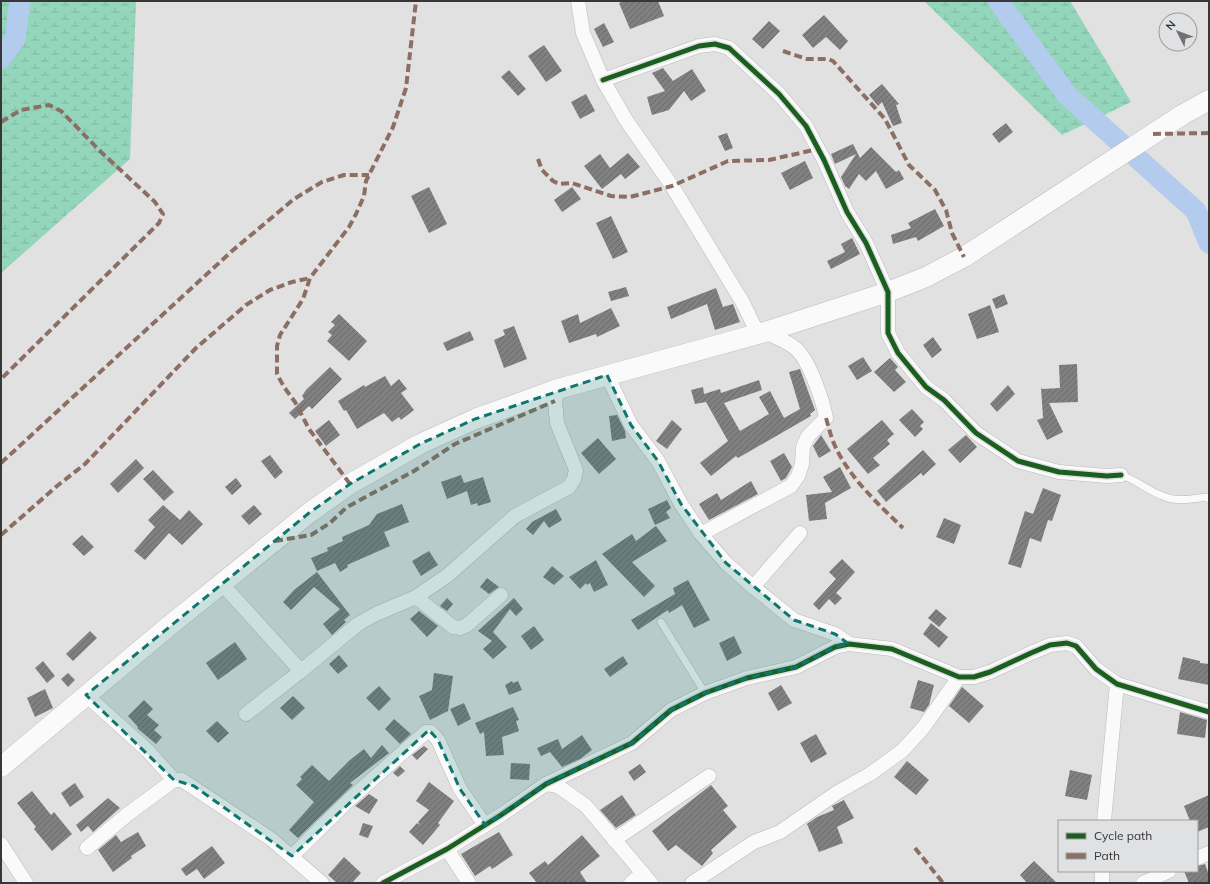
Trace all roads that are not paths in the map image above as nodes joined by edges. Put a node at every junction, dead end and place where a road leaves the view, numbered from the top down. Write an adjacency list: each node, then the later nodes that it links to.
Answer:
1 (578, 1): 2 (street)
2 (603, 80): 4 (street); 5 (street)
3 (1209, 100): 4 (main road)
4 (888, 292): 5 (main road); 8 (street)
5 (762, 333): 6 (main road); 11 (street)
6 (607, 375): 7 (main road); 11 (street)
7 (558, 389): 12 (main road); 15 (street)
8 (1121, 475): 9 (lane)
9 (1209, 499)
10 (800, 533): 13 (street)
11 (701, 534): 13 (street)
12 (222, 584): 18 (street); 22 (main road)
13 (753, 587): 17 (street)
14 (501, 595): 15 (street)
15 (416, 597): 18 (street)
16 (661, 622): 21 (lane)
17 (849, 644): 19 (street); 21 (street)
18 (301, 671): 24 (street)
19 (959, 677): 20 (street); 46 (street)
20 (1117, 684): 23 (street); 29 (street)
21 (705, 693): 28 (street)
22 (86, 695): 25 (main road); 27 (street)
23 (1209, 712)
24 (246, 714)
25 (1, 766)
26 (709, 776): 31 (street)
27 (174, 780): 33 (street); 36 (street)
28 (546, 784): 30 (street); 31 (street)
29 (1104, 820)
30 (485, 825): 34 (street); 36 (street)
31 (614, 840): 40 (street)
32 (1, 844): 41 (street)
33 (87, 848)
34 (446, 849): 43 (street); 44 (street)
35 (1209, 853): 37 (street)
36 (292, 856): 42 (street)
37 (1198, 858)
38 (1102, 872): 47 (street)
39 (1167, 872): 48 (street)
40 (647, 878): 45 (street)
41 (26, 883)
42 (322, 883)
43 (383, 883)
44 (469, 883)
45 (631, 883)
46 (692, 883)
47 (1102, 883)
48 (1143, 883)

